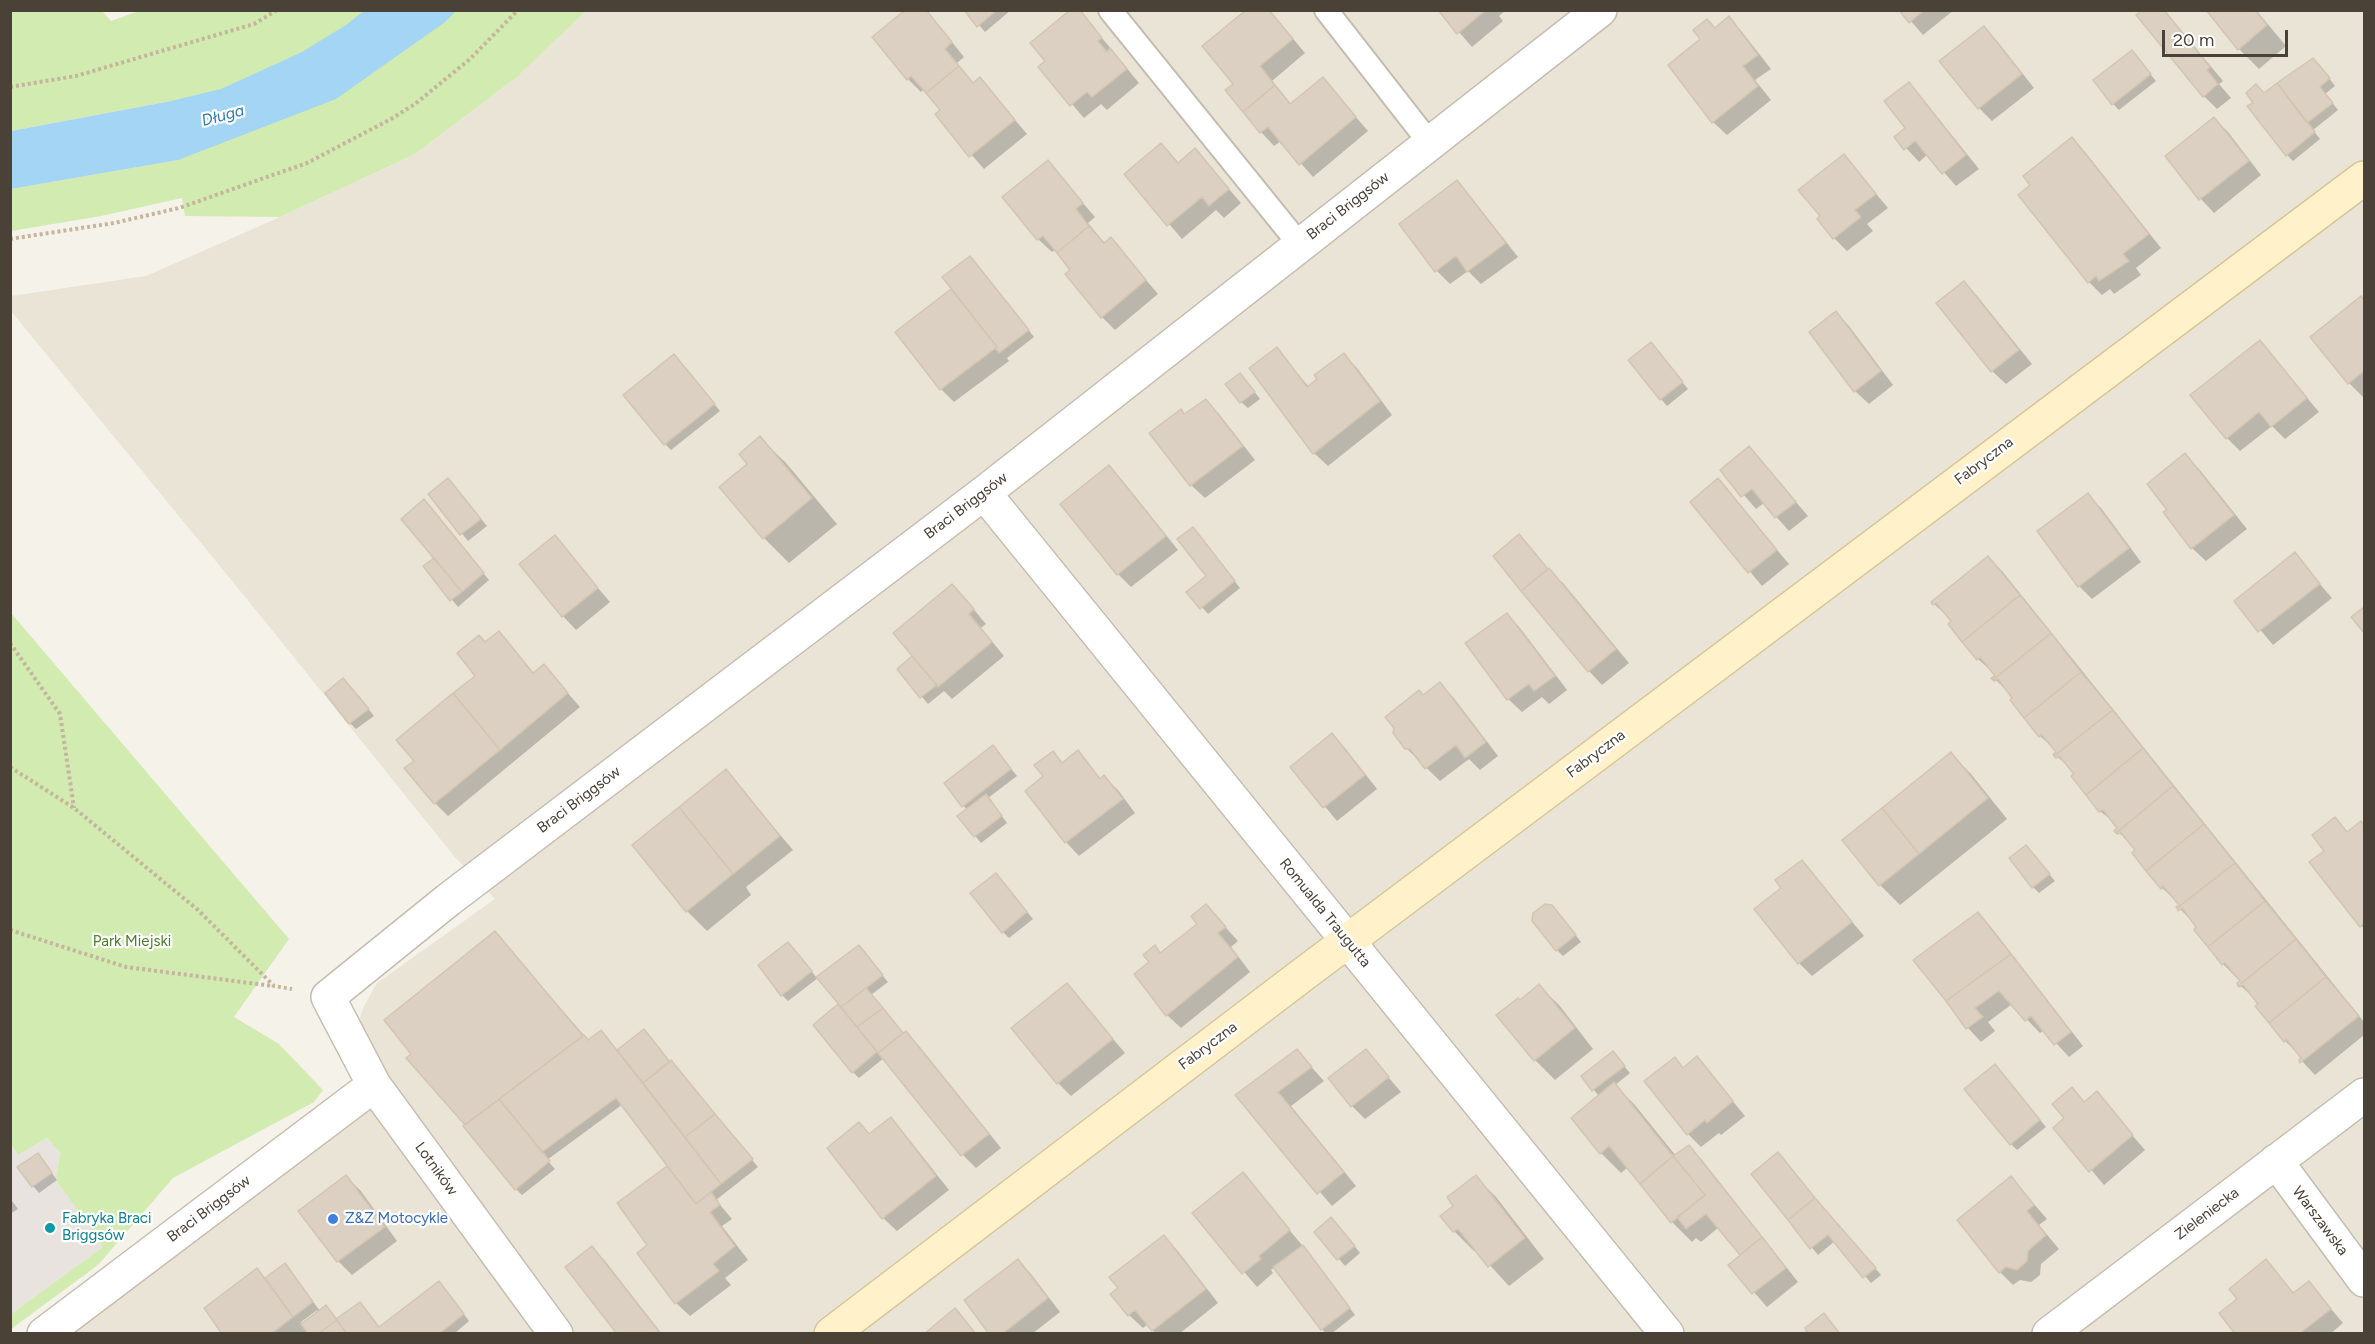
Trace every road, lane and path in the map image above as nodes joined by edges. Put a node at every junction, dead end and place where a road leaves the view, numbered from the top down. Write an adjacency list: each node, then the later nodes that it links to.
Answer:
1 (277, 10): 6 (path)
2 (518, 10): 9 (path)
3 (1110, 10): 10 (lane)
4 (1326, 10): 7 (lane)
5 (1600, 10): 7 (street, Braci Briggsów)
6 (10, 87)
7 (1430, 142): 10 (street, Braci Briggsów)
8 (2364, 178): 16 (street, Fabryczna)
9 (10, 239)
10 (1300, 245): 11 (street, Braci Briggsów)
11 (984, 493): 16 (street, Romualda Traugutta); 18 (street, Braci Briggsów)
12 (10, 644): 14 (path)
13 (10, 767): 14 (path)
14 (74, 808): 17 (path)
15 (10, 930): 17 (path)
16 (1348, 941): 25 (street, Fabryczna); 26 (street, Romualda Traugutta)
17 (274, 986): 18 (path)
18 (328, 997): 19 (street, Lotników)
19 (374, 1086): 23 (street, Braci Briggsów); 24 (street, Lotników)
20 (2364, 1095): 21 (street, Zieleniecka)
21 (2276, 1161): 22 (street, Warszawska); 27 (street, Zieleniecka)
22 (2364, 1280)
23 (44, 1334)
24 (556, 1334)
25 (831, 1334)
26 (1667, 1334)
27 (2049, 1334)

